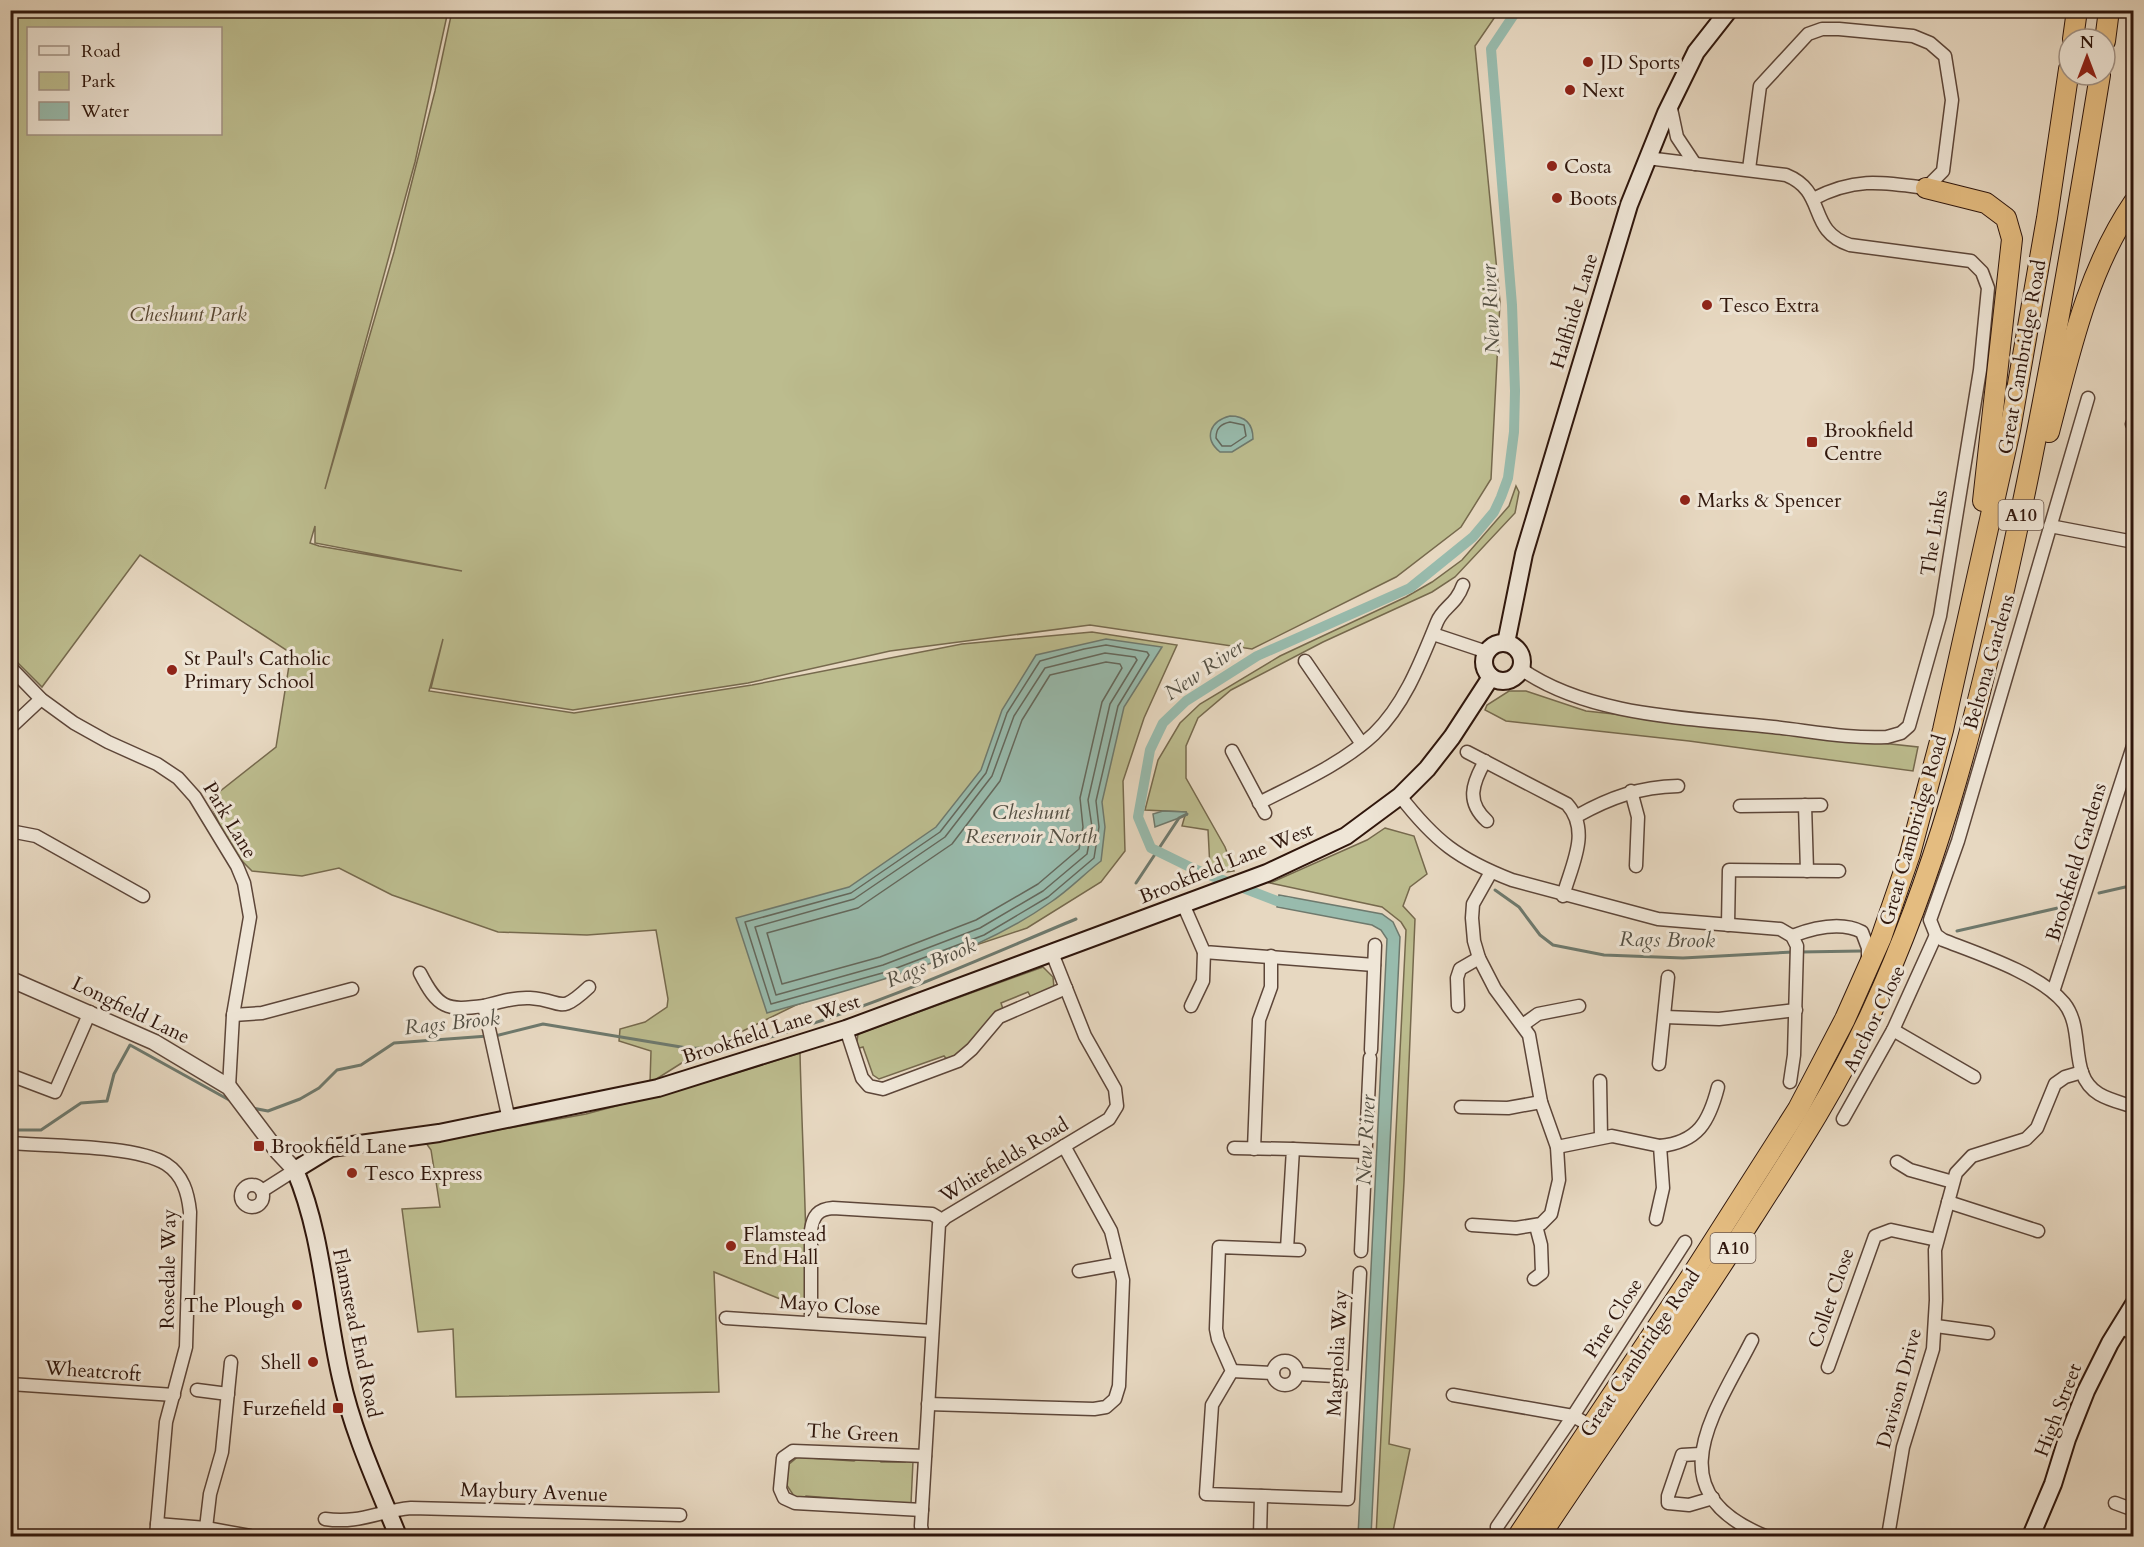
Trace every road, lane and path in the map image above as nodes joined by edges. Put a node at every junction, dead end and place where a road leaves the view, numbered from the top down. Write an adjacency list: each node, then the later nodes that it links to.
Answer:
1 (1729, 10): 8 (main road, Halfhide Lane)
2 (2078, 10): 4 (highway)
3 (2109, 10): 5 (highway)
4 (2075, 27)
5 (2107, 27)
6 (2066, 87): 18 (highway, Great Cambridge Road / A10)
7 (2098, 87): 16 (highway, Great Cambridge Road / A10)
8 (1670, 104): 9 (main road, Halfhide Lane); 10 (street)
9 (1647, 158): 10 (street, The Links); 22 (main road, Halfhide Lane)
10 (1695, 164): 11 (street, The Links)
11 (1749, 169): 12 (street); 13 (street, The Links)
12 (1926, 188): 13 (street); 18 (highway)
13 (1814, 199): 26 (street, The Links)
14 (2133, 202): 16 (highway)
15 (2088, 398): 17 (street, Beltona Gardens)
16 (2029, 479): 157 (highway, Great Cambridge Road / A10)
17 (2050, 526): 19 (street); 52 (street, Beltona Gardens)
18 (1984, 540): 60 (highway, Great Cambridge Road / A10)
19 (2133, 542)
20 (1463, 585): 21 (street)
21 (1433, 633): 23 (street); 31 (street)
22 (1506, 643): 23 (main road); 26 (main road)
23 (1487, 652): 27 (main road)
24 (1305, 661): 31 (street)
25 (10, 667): 28 (street, Park Lane)
26 (1521, 669): 27 (main road)
27 (1491, 677): 37 (main road, Brookfield Lane West)
28 (40, 699): 29 (street); 74 (street, Park Lane)
29 (10, 728)
30 (2133, 743): 67 (street, Brookfield Gardens)
31 (1362, 744): 32 (street)
32 (1232, 751)
33 (1467, 752): 34 (street)
34 (1485, 761): 41 (street); 42 (street)
35 (1678, 786): 36 (street)
36 (1631, 791): 41 (street); 44 (street)
37 (1400, 796): 47 (street); 50 (main road, Brookfield Lane West)
38 (1805, 805): 39 (street); 40 (street); 45 (street)
39 (1821, 805)
40 (1740, 806)
41 (1577, 816): 49 (street)
42 (1487, 821)
43 (10, 831): 48 (street)
44 (1636, 866)
45 (1807, 871): 46 (street); 51 (street)
46 (1839, 871)
47 (1491, 872): 49 (street); 58 (street)
48 (143, 896)
49 (1563, 896): 51 (street)
50 (1183, 903): 55 (street); 56 (main road, Brookfield Lane West)
51 (1728, 925): 54 (street)
52 (1936, 935): 67 (street); 78 (street, Anchor Close)
53 (1375, 945): 59 (street)
54 (1795, 947): 60 (street); 72 (street)
55 (1204, 952): 57 (street); 69 (street)
56 (1052, 953): 65 (street, Whitefields Road); 77 (main road, Brookfield Lane West)
57 (1271, 956): 59 (street); 98 (street)
58 (1479, 958): 70 (street); 76 (street)
59 (1374, 964): 100 (street)
60 (1868, 968): 137 (highway, Great Cambridge Road / A10)
61 (420, 973): 68 (street)
62 (1668, 977): 75 (street)
63 (10, 979): 73 (street, Longfield Lane)
64 (589, 987): 68 (street)
65 (1066, 988): 77 (street); 94 (street, Whitefields Road)
66 (351, 989): 74 (street)
67 (2053, 992): 80 (street)
68 (484, 1006): 91 (street)
69 (1191, 1006)
70 (1458, 1006)
71 (1579, 1006): 76 (street)
72 (1796, 1010): 75 (street); 84 (street)
73 (90, 1012): 81 (street); 86 (street, Longfield Lane)
74 (233, 1015): 86 (street, Park Lane)
75 (1665, 1017): 79 (street)
76 (1524, 1024): 87 (street)
77 (846, 1029): 91 (main road, Brookfield Lane West)
78 (1893, 1030): 82 (street); 90 (street, Anchor Close)
79 (1659, 1064)
80 (2082, 1072): 89 (street); 103 (street, Davison Drive)
81 (10, 1075)
82 (1974, 1077)
83 (1600, 1081): 92 (street)
84 (1790, 1082)
85 (1718, 1087): 95 (street)
86 (232, 1091): 102 (street)
87 (1541, 1102): 88 (street); 96 (street)
88 (1461, 1107)
89 (2133, 1107)
90 (1843, 1119)
91 (509, 1120): 102 (main road, Brookfield Lane West)
92 (1601, 1137): 95 (street); 96 (street)
93 (10, 1143): 133 (street, Rosedale Way)
94 (1064, 1146): 107 (street, Whitefields Road); 114 (street)
95 (1660, 1146): 106 (street)
96 (1557, 1147): 109 (street)
97 (1234, 1148): 98 (street)
98 (1254, 1149): 99 (street)
99 (1293, 1149): 100 (street); 128 (street)
100 (1365, 1152): 113 (street)
101 (1897, 1162): 103 (street)
102 (295, 1170): 104 (street); 143 (main road, Flamstead End Road)
103 (1953, 1182): 105 (street, Davison Drive)
104 (262, 1191)
105 (1948, 1202): 110 (street); 111 (street, Davison Drive)
106 (1656, 1218)
107 (942, 1220): 120 (street); 123 (street, Whitefields Road)
108 (1472, 1225): 109 (street)
109 (1536, 1226): 117 (street)
110 (2038, 1231)
111 (1937, 1240): 121 (street, Davison Drive); 127 (street, Collet Close)
112 (1685, 1242): 136 (street, Pine Close)
113 (1361, 1251)
114 (1118, 1264): 115 (street); 135 (street)
115 (1079, 1271)
116 (1360, 1273): 129 (street, Magnolia Way)
117 (1534, 1279)
118 (2133, 1304): 122 (main road, High Street)
119 (726, 1318): 120 (street, Mayo Close)
120 (811, 1323): 123 (street, Mayo Close)
121 (1936, 1326): 124 (street); 159 (street, Davison Drive)
122 (2127, 1330): 160 (main road, High Street)
123 (932, 1331): 135 (street, Whitefields Road)
124 (1988, 1333)
125 (1752, 1340): 138 (street)
126 (231, 1362): 132 (street)
127 (1828, 1367)
128 (1232, 1371): 129 (street); 140 (street)
129 (1354, 1377): 140 (street, Magnolia Way)
130 (10, 1384): 133 (street, Wheatcroft)
131 (197, 1390): 132 (street)
132 (228, 1394): 149 (street)
133 (174, 1395): 150 (street, Rosedale Way)
134 (1453, 1395): 136 (street)
135 (928, 1404): 139 (street, Whitefields Road)
136 (1573, 1416): 137 (street); 148 (street, Pine Close)
137 (1592, 1426): 156 (highway, Great Cambridge Road / A10)
138 (1700, 1454): 141 (street); 141 (street)
139 (925, 1456): 144 (street, Whitefields Road); 144 (street, The Green)
140 (1261, 1496): 155 (street)
141 (1713, 1498): 158 (street)
142 (2115, 1503): 145 (street)
143 (388, 1510): 146 (street, Maybury Avenue); 147 (street); 153 (main road, Flamstead End Road)
144 (922, 1510): 154 (street, Whitefields Road)
145 (2133, 1510)
146 (680, 1515)
147 (325, 1519)
148 (1497, 1527)
149 (206, 1528): 150 (street); 151 (street)
150 (156, 1530)
151 (235, 1535): 152 (street)
152 (250, 1536)
153 (398, 1536)
154 (923, 1536)
155 (1260, 1536)
156 (1518, 1536)
157 (1540, 1536)
158 (1765, 1536)
159 (1888, 1536)
160 (2031, 1536)

